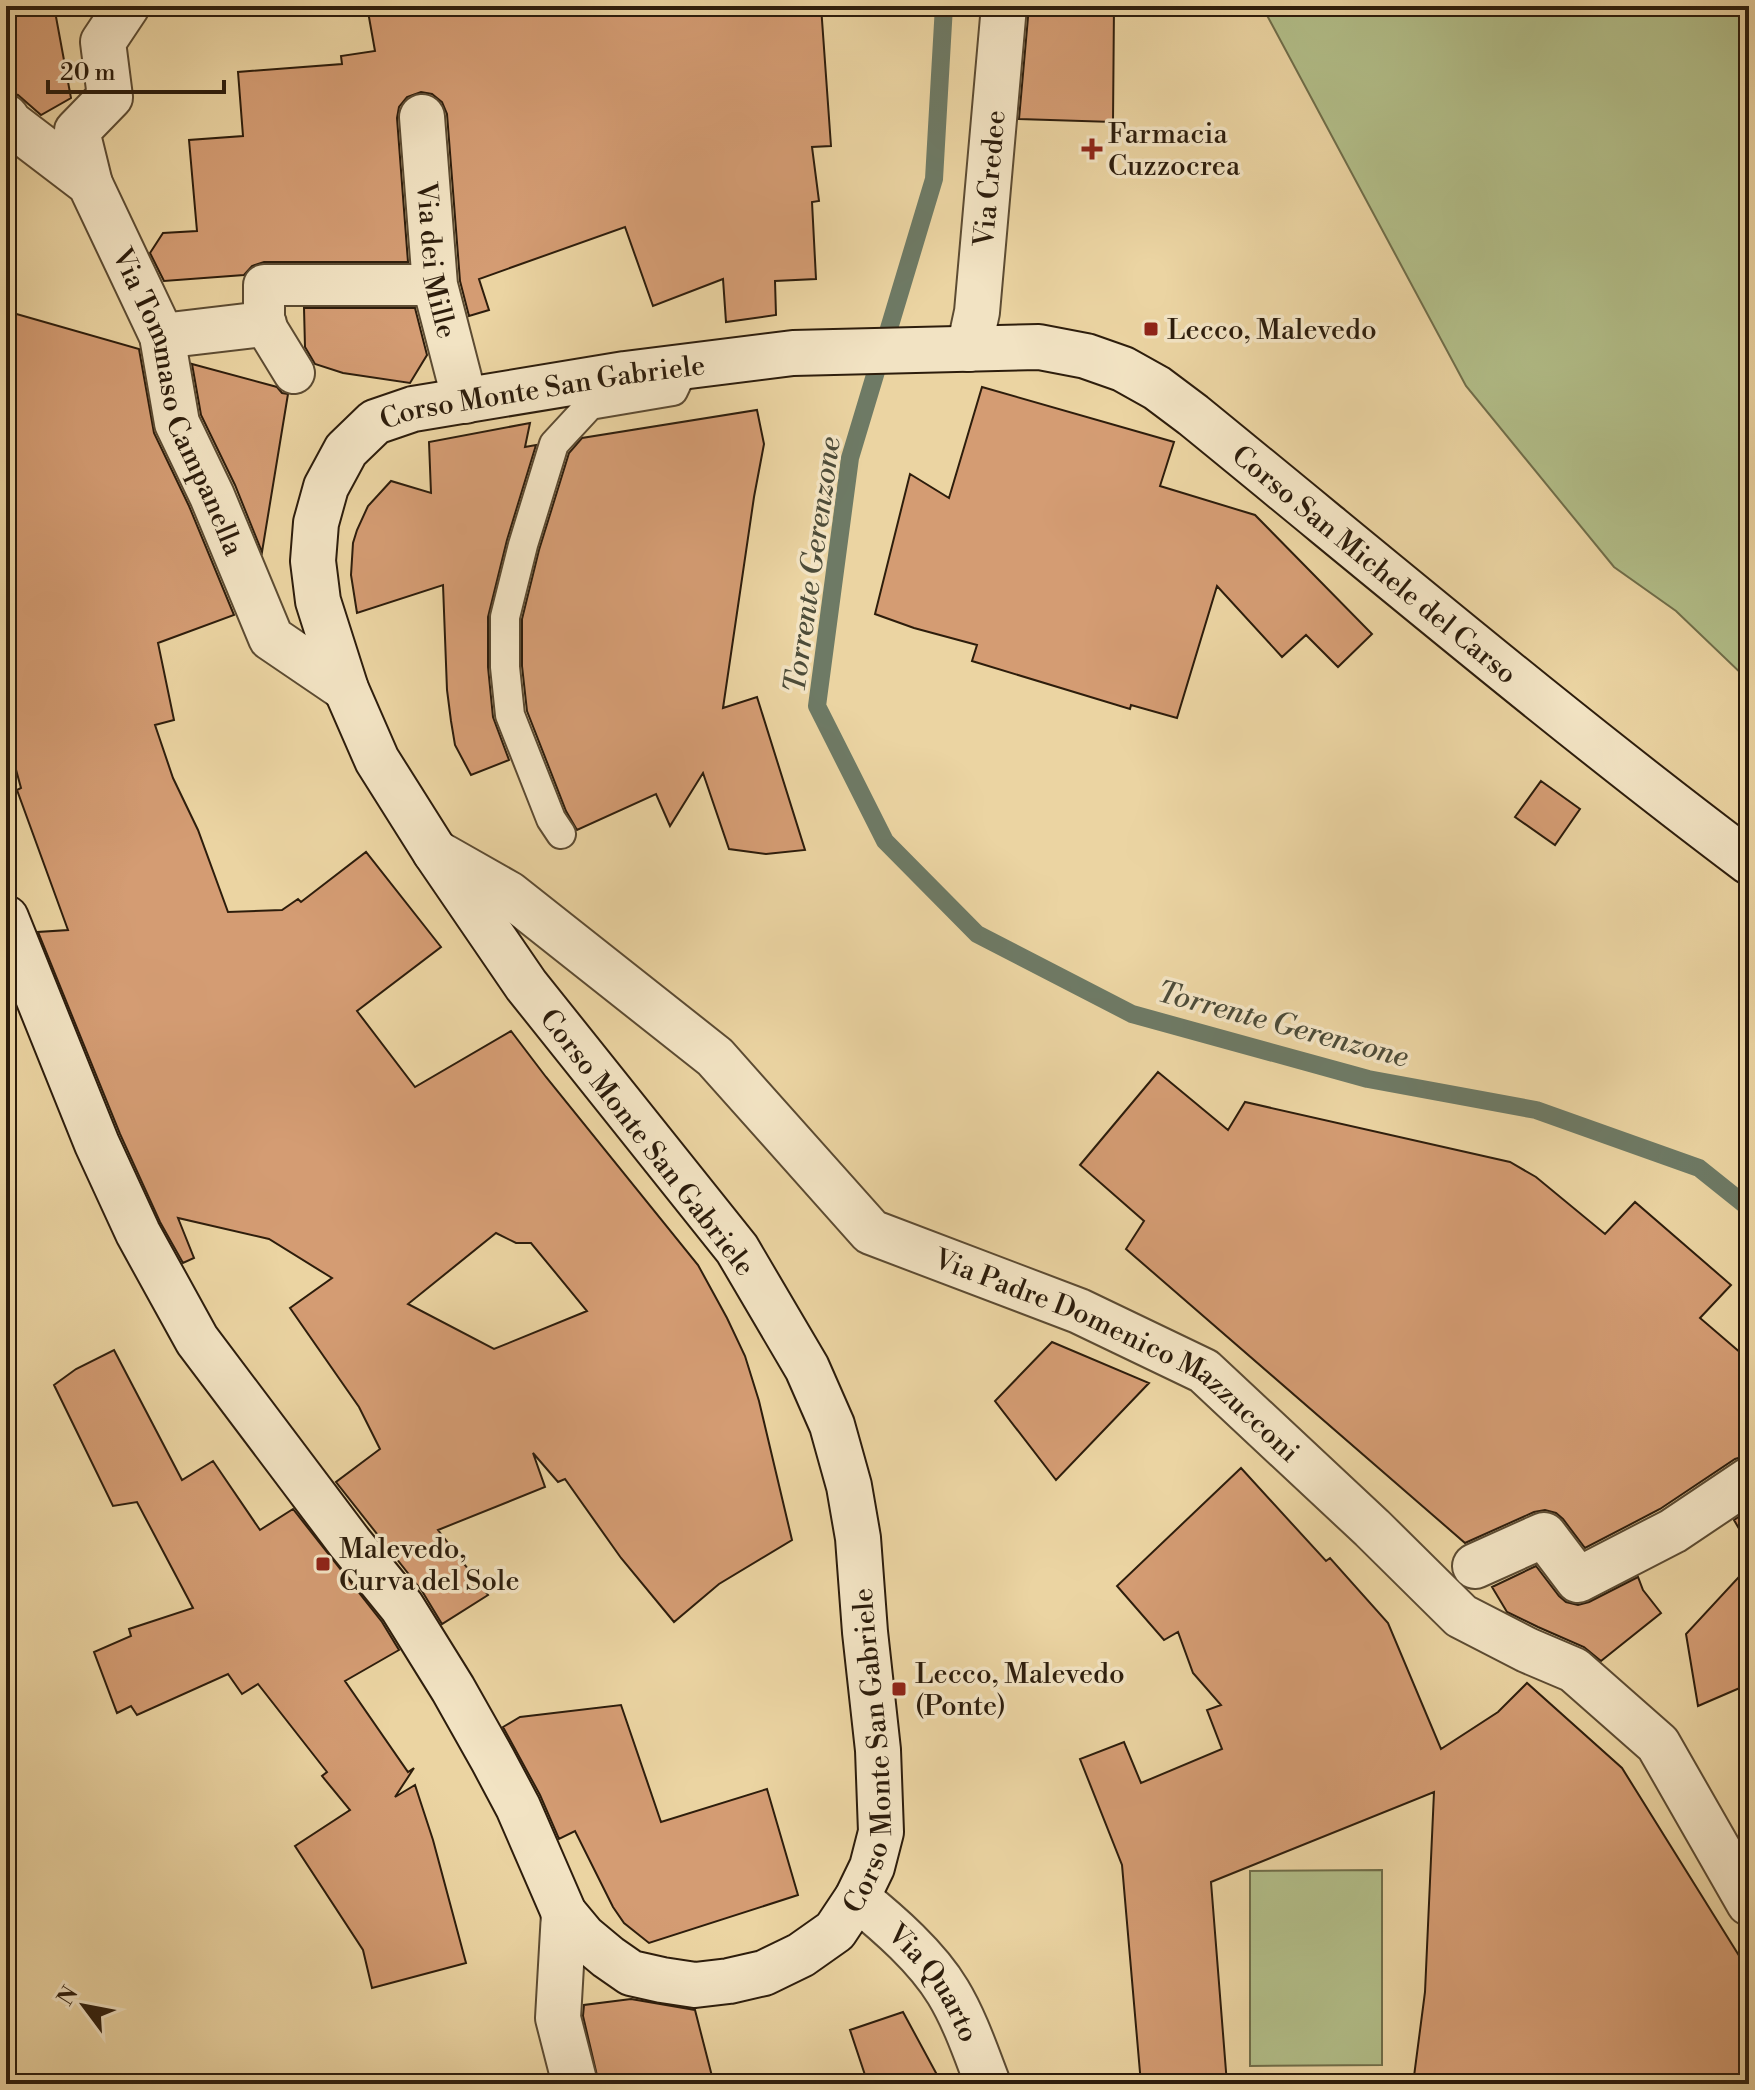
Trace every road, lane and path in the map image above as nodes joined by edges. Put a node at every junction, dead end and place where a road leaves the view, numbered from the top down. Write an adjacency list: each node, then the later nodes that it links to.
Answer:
1 (127, 6): 5 (main road)
2 (1004, 6): 9 (main road, Via Credee)
3 (6, 117): 5 (main road, Via Tommaso Campanella)
4 (422, 117): 6 (main road, Via dei Mille)
5 (90, 184): 8 (main road, Via Tommaso Campanella)
6 (435, 285): 7 (street); 13 (main road, Via dei Mille)
7 (264, 324): 8 (main road); 12 (street)
8 (162, 336): 14 (main road, Via Tommaso Campanella)
9 (969, 349): 10 (main road, Corso San Michele del Carso); 17 (main road, Corso San Michele del Carso)
10 (793, 353): 11 (main road, Corso Monte San Gabriele)
11 (684, 368): 13 (main road, Corso Monte San Gabriele); 15 (lane)
12 (294, 373)
13 (465, 401): 14 (main road, Corso Monte San Gabriele)
14 (346, 689): 16 (main road, Corso Monte San Gabriele)
15 (561, 834)
16 (435, 852): 21 (main road, Corso Monte San Gabriele); 22 (main road, Via Padre Domenico Mazzucconi)
17 (1749, 862)
18 (6, 918): 23 (main road, Corso Monte San Gabriele)
19 (1749, 1480): 20 (main road)
20 (1475, 1566)
21 (857, 1898): 23 (main road, Corso Monte San Gabriele); 25 (main road, Via Quarto)
22 (1749, 1903)
23 (564, 1913): 24 (main road)
24 (575, 2084)
25 (988, 2084)

